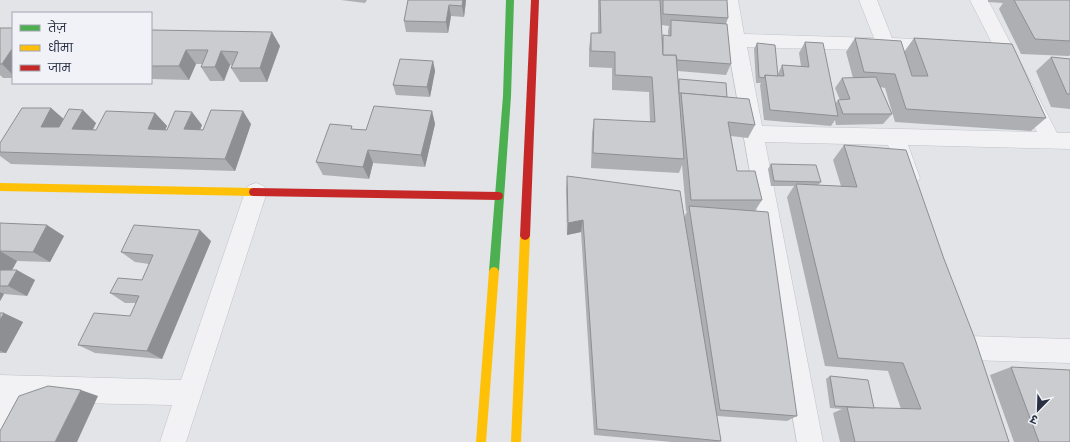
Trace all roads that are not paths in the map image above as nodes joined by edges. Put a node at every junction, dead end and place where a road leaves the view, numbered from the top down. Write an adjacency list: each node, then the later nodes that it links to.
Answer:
1 (510, 0): 14 (street)
2 (535, 0): 23 (street)
3 (729, 0): 6 (street)
4 (868, 0): 7 (street)
5 (979, 0): 11 (street)
6 (737, 40): 7 (street); 9 (street)
7 (885, 44): 8 (street)
8 (956, 46)
9 (755, 134): 10 (street); 24 (street)
10 (894, 137): 11 (street); 15 (street)
11 (1061, 140)
12 (0, 187): 13 (street)
13 (256, 192): 14 (street); 19 (street)
14 (499, 196): 22 (street)
15 (915, 197)
16 (960, 325): 17 (street)
17 (1070, 351)
18 (9, 388): 19 (street); 20 (street)
19 (189, 393): 21 (street)
20 (0, 427)
21 (174, 442)
22 (481, 442)
23 (516, 442)
24 (810, 442)

